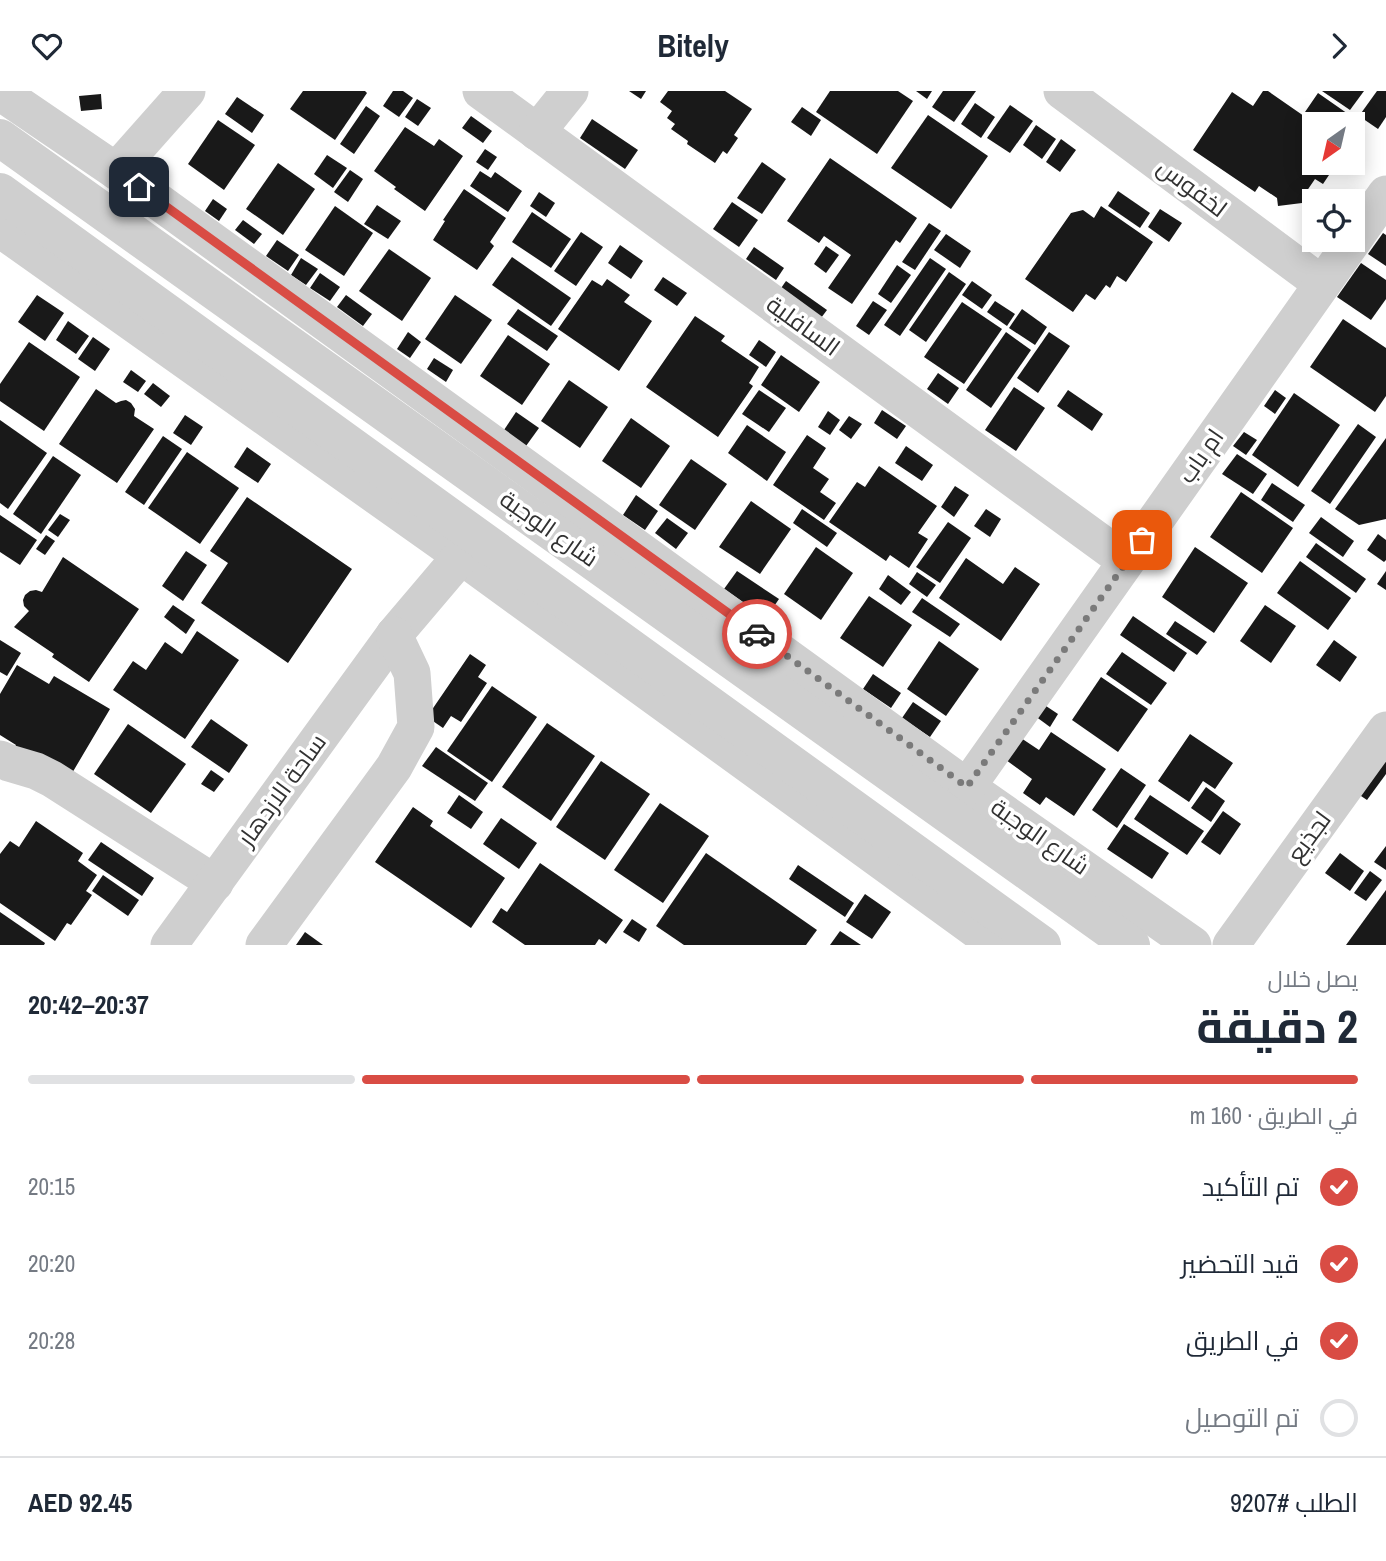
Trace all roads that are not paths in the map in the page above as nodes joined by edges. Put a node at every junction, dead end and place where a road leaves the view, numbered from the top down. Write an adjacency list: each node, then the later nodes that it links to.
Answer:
1 (187, 91): 8 (street)
2 (481, 91): 6 (street, السافلية)
3 (570, 91): 6 (street)
4 (1062, 91): 12 (street, لخفوس)
5 (0, 92): 8 (street, شارع الوجبة)
6 (537, 132): 14 (street, السافلية)
7 (0, 138): 24 (street, شارع الوجبة)
8 (116, 171): 18 (street, شارع الوجبة)
9 (0, 192): 23 (street, شارع الوجبة)
10 (1386, 194): 12 (street, ام باب)
11 (0, 229): 13 (street)
12 (1322, 284): 14 (street, ام باب)
13 (461, 556): 15 (street, ساحة الازدهار); 22 (street)
14 (1126, 561): 18 (street, ام باب)
15 (394, 635): 19 (street, ساحة الازدهار); 21 (street)
16 (1386, 730): 26 (street, لجذيع)
17 (0, 759): 19 (street)
18 (967, 787): 25 (street, شارع الوجبة)
19 (215, 883): 20 (street, ساحة الازدهار)
20 (169, 945)
21 (264, 945)
22 (997, 945)
23 (1042, 945)
24 (1132, 945)
25 (1193, 945)
26 (1231, 945)

